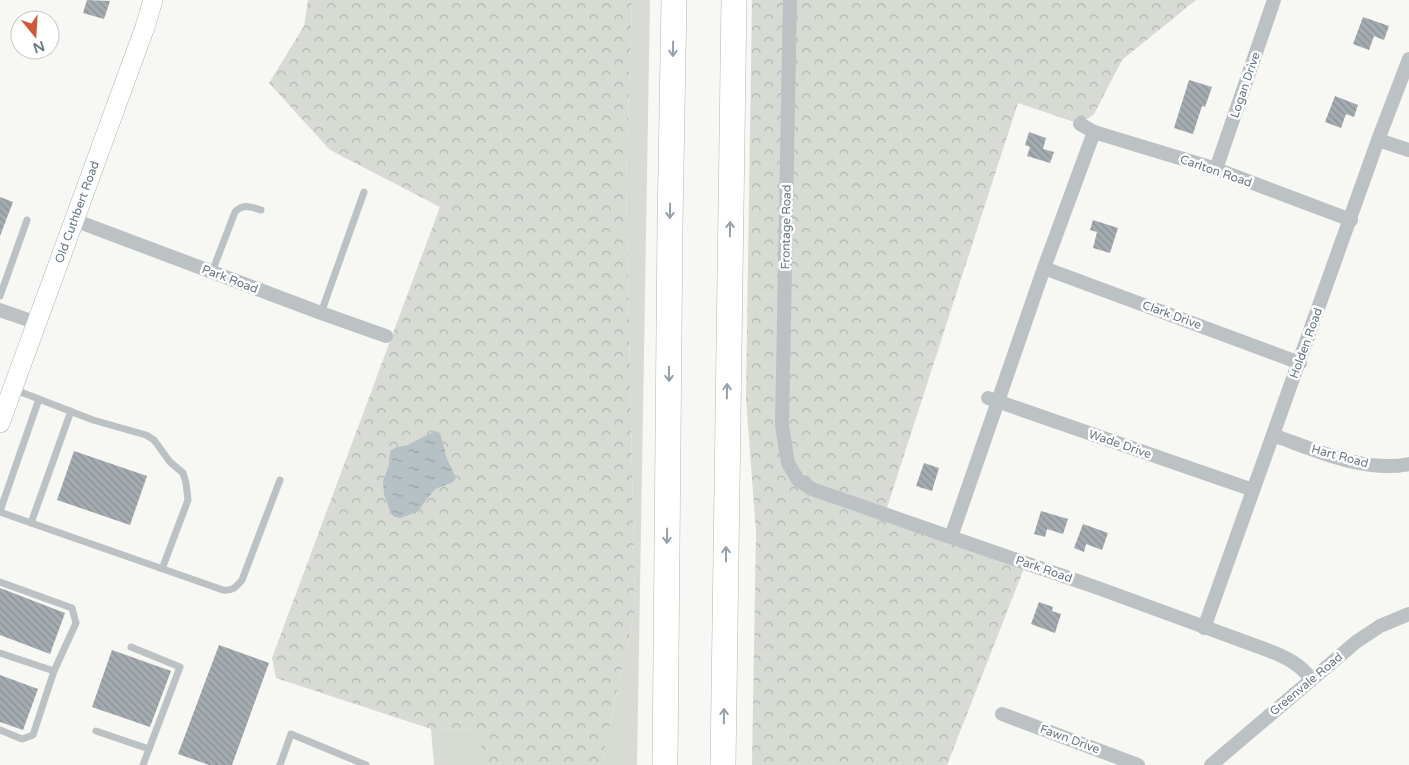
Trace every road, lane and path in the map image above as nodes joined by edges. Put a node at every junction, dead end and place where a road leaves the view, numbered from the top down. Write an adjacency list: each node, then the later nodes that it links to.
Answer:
1 (153, 0): 15 (street, Old Cuthbert Road)
2 (674, 0): 53 (highway, one-way to 53)
3 (734, 0): 54 (highway, one-way to 3)
4 (790, 0): 31 (street, Frontage Road)
5 (1274, 0): 11 (street, Logan Drive)
6 (1409, 60): 9 (street, Holden Road)
7 (1080, 124): 8 (street, Carlton Road)
8 (1094, 132): 11 (street, Carlton Road); 17 (street)
9 (1378, 140): 10 (street); 16 (street, Holden Road)
10 (1409, 150)
11 (1216, 170): 16 (street, Carlton Road)
12 (364, 192): 21 (lane)
13 (261, 210): 18 (lane)
14 (28, 220): 19 (lane)
15 (74, 220): 18 (street, Park Road); 22 (street, Old Cuthbert Road)
16 (1351, 220): 24 (street, Holden Road)
17 (1044, 268): 24 (street, Clark Drive); 27 (street)
18 (212, 272): 21 (street, Park Road)
19 (0, 296)
20 (0, 310): 22 (street)
21 (321, 313): 23 (street, Park Road)
22 (37, 323): 25 (street, Old Cuthbert Road)
23 (386, 336)
24 (1300, 362): 30 (street, Holden Road)
25 (13, 389): 26 (lane); 29 (street, Old Cuthbert Road)
26 (39, 399): 28 (lane); 35 (lane)
27 (993, 400): 34 (street, Wade Drive); 37 (street)
28 (70, 411): 36 (lane); 38 (lane)
29 (0, 423)
30 (1273, 436): 32 (street, Hart Road); 34 (street, Holden Road)
31 (786, 453): 37 (street, Park Road)
32 (1409, 464)
33 (280, 480): 38 (lane)
34 (1253, 490): 41 (street, Holden Road)
35 (0, 512): 36 (lane)
36 (31, 523): 38 (lane)
37 (951, 537): 41 (street, Park Road)
38 (162, 568)
39 (0, 582): 44 (lane)
40 (1409, 614): 45 (street, Greenvale Road)
41 (1204, 628): 45 (street, Park Road)
42 (131, 647): 49 (lane)
43 (0, 652): 44 (lane)
44 (54, 671): 47 (lane)
45 (1311, 679): 56 (street, Greenvale Road)
46 (1002, 714): 55 (street, Fawn Drive)
47 (0, 730)
48 (96, 731): 49 (lane)
49 (149, 749): 50 (lane)
50 (143, 765)
51 (280, 765): 52 (lane)
52 (366, 765)
53 (665, 765)
54 (723, 765)
55 (1138, 765)
56 (1211, 765)

